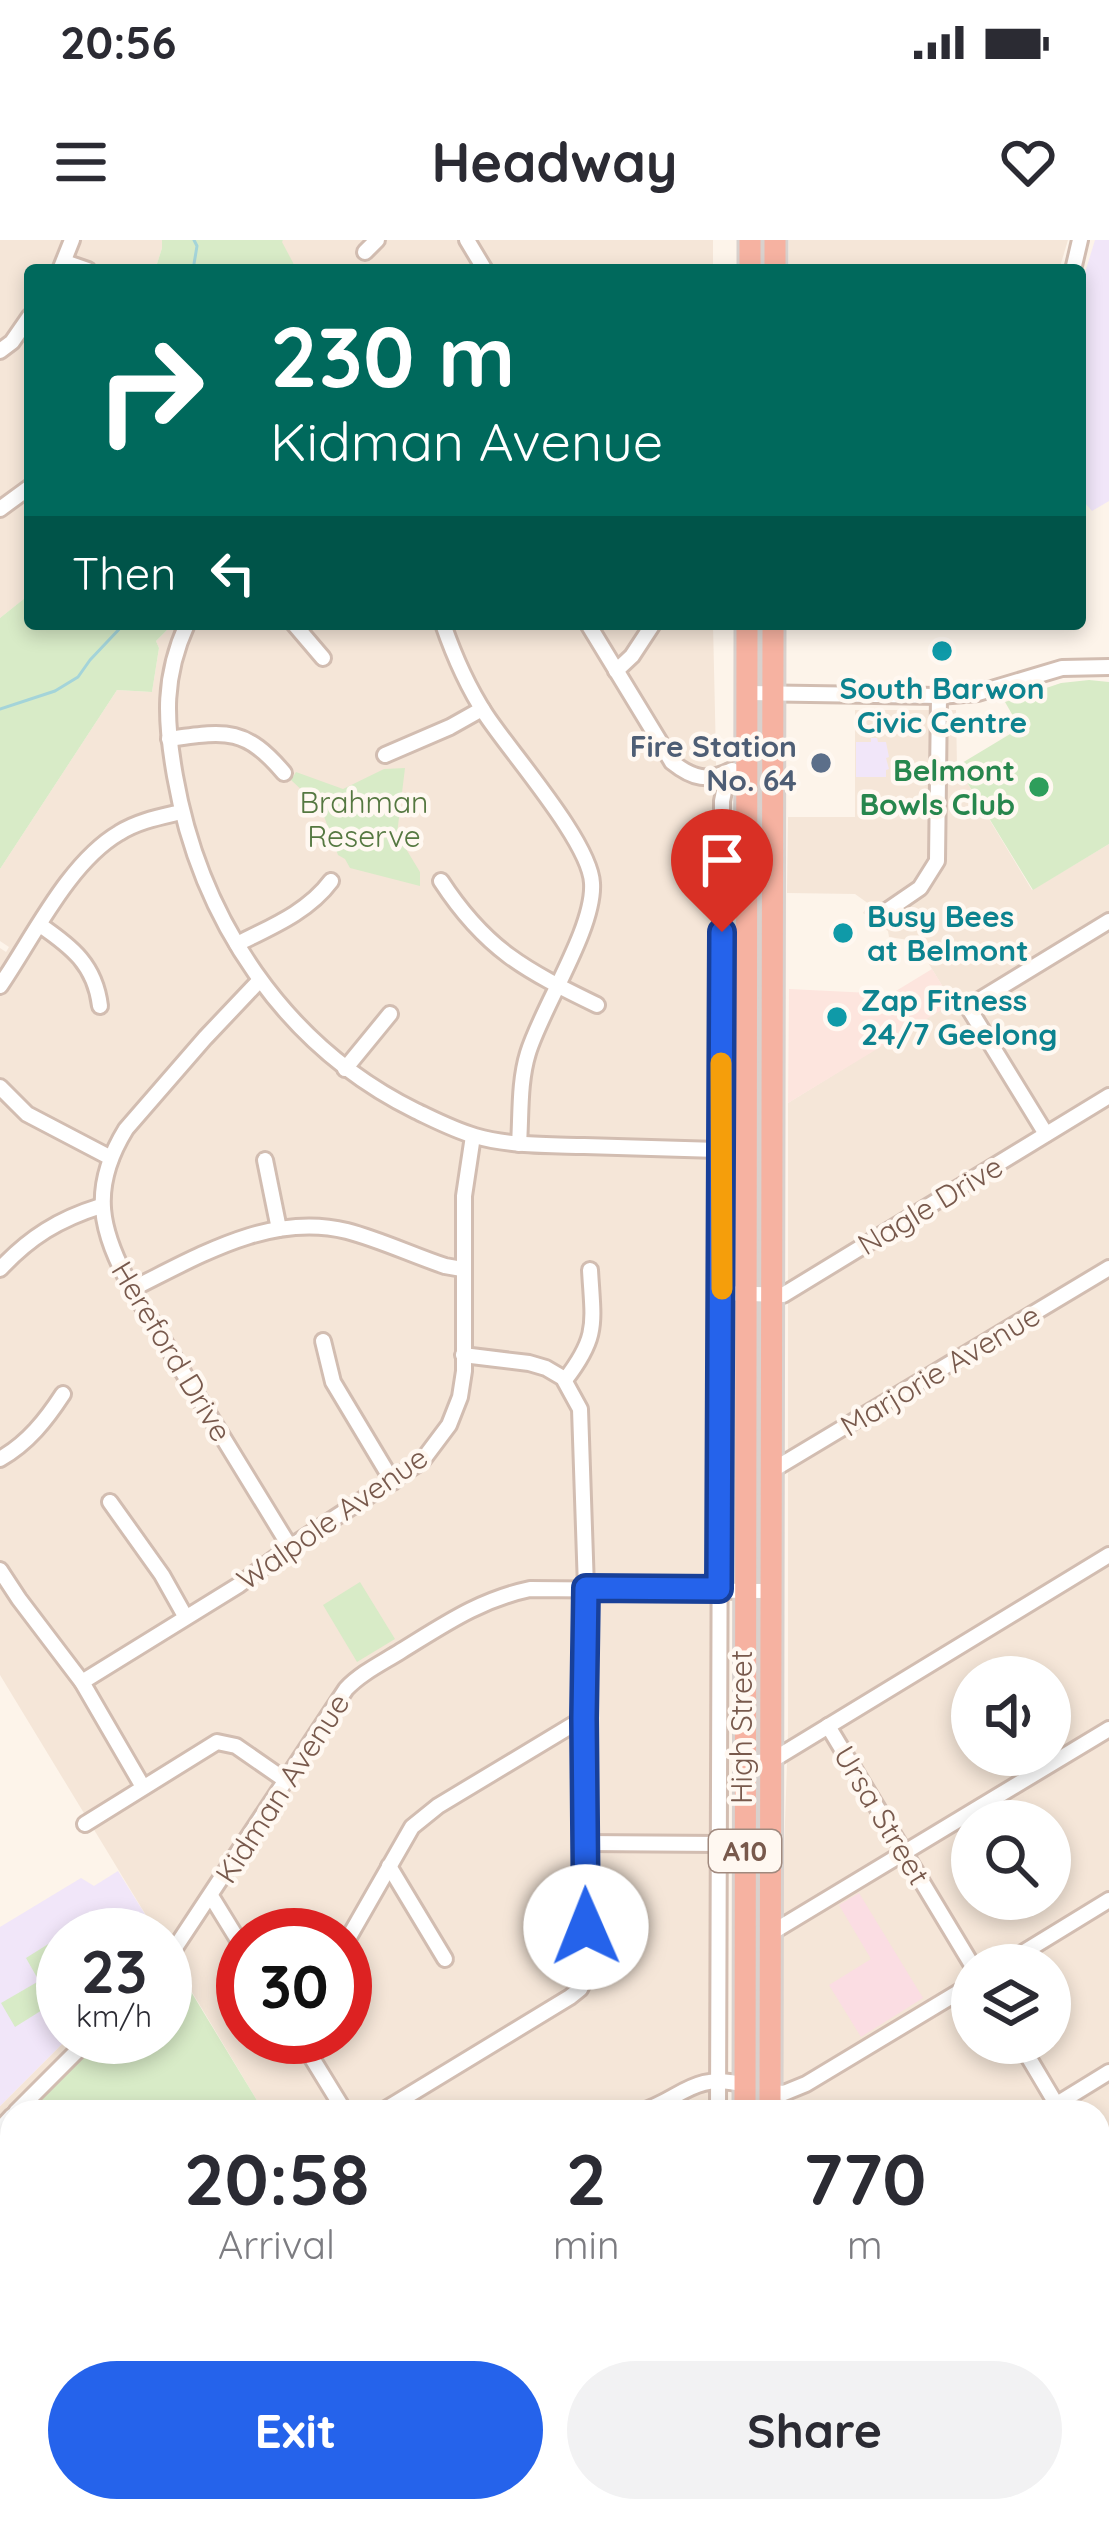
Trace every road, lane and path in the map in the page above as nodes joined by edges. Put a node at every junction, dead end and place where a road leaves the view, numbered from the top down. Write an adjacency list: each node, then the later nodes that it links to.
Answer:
1 (377, 240): 2 (street)
2 (365, 252)
3 (24, 326): 4 (street)
4 (0, 351)
5 (185, 630): 19 (street)
6 (299, 630): 12 (street)
7 (445, 630): 18 (street)
8 (592, 630): 14 (street)
9 (649, 630): 14 (street)
10 (747, 630): 15 (highway, A10)
11 (773, 630): 16 (highway, A10)
12 (322, 658)
13 (1109, 667): 17 (street)
14 (616, 671): 24 (street)
15 (747, 693): 16 (street); 21 (highway, High Street / A10)
16 (772, 694): 17 (street); 57 (highway, High Street / A10)
17 (939, 696): 29 (street)
18 (482, 709): 20 (street); 34 (street)
19 (170, 739): 23 (street); 26 (street)
20 (386, 755)
21 (747, 758): 22 (street); 56 (highway, High Street / A10)
22 (728, 772): 24 (street); 25 (street)
23 (284, 773)
24 (692, 776): 25 (street)
25 (722, 801): 45 (street)
26 (181, 812): 31 (street); 32 (street)
27 (331, 881): 32 (street)
28 (441, 881): 34 (street)
29 (885, 912)
30 (1109, 920): 42 (street)
31 (40, 925): 35 (street); 37 (street)
32 (237, 944): 33 (street)
33 (260, 981): 39 (street); 46 (street)
34 (556, 985): 36 (street); 44 (street)
35 (0, 986)
36 (597, 1005)
37 (100, 1006)
38 (389, 1014): 39 (street)
39 (345, 1069): 43 (street)
40 (0, 1087): 46 (street)
41 (1109, 1096): 42 (street, Nagle Drive)
42 (1046, 1134): 57 (street, Nagle Drive)
43 (473, 1136): 44 (street); 52 (street, Walpole Avenue)
44 (519, 1144): 45 (street)
45 (721, 1150): 55 (street)
46 (111, 1158): 48 (street)
47 (265, 1160): 49 (street)
48 (100, 1205): 51 (street); 54 (street, Hereford Drive)
49 (279, 1229): 52 (street); 54 (street)
50 (1109, 1268): 63 (street, Marjorie Avenue)
51 (0, 1269)
52 (462, 1269): 59 (street, Walpole Avenue)
53 (590, 1270): 60 (street)
54 (132, 1289): 66 (street, Hereford Drive)
55 (722, 1293): 56 (street); 70 (street)
56 (745, 1294): 57 (street, Nagle Drive); 71 (highway, High Street / A10)
57 (772, 1295): 63 (highway, High Street / A10)
58 (322, 1341): 64 (street)
59 (463, 1355): 60 (street); 64 (street, Walpole Avenue)
60 (565, 1380): 69 (street)
61 (63, 1394): 62 (street)
62 (0, 1459)
63 (772, 1471): 72 (highway, High Street / A10)
64 (393, 1482): 66 (street, Walpole Avenue)
65 (110, 1502): 73 (street)
66 (290, 1547): 73 (street, Walpole Avenue)
67 (1107, 1561): 76 (street)
68 (0, 1570): 74 (street)
69 (586, 1588): 70 (street, Kidman Avenue); 75 (street); 80 (street, Kidman Avenue)
70 (719, 1589): 71 (street, Kidman Avenue); 84 (street)
71 (745, 1590): 72 (street, Kidman Avenue); 79 (highway, High Street / A10)
72 (771, 1591): 78 (highway, High Street / A10)
73 (185, 1616): 74 (street, Walpole Avenue)
74 (82, 1682): 81 (street)
75 (584, 1718): 83 (street); 86 (street)
76 (828, 1726): 78 (street); 85 (street, Ursa Street)
77 (1109, 1729): 85 (street)
78 (771, 1761): 79 (street); 92 (highway, High Street / A10)
79 (745, 1762): 102 (highway, High Street / A10)
80 (285, 1780): 81 (street); 87 (street, Kidman Avenue)
81 (143, 1787): 82 (street)
82 (85, 1824)
83 (585, 1843): 84 (street); 105 (street)
84 (719, 1844): 101 (street)
85 (904, 1852): 92 (street); 93 (street, Ursa Street)
86 (389, 1866): 90 (street); 95 (street)
87 (211, 1896): 89 (street); 91 (street, Kidman Avenue)
88 (1109, 1900): 94 (street)
89 (218, 1908)
90 (365, 1908)
91 (192, 1924)
92 (770, 1934): 110 (highway, High Street / A10)
93 (960, 1944)
94 (1037, 1944)
95 (445, 1959)
96 (951, 1997): 111 (street)
97 (64, 2064): 103 (street)
98 (315, 2064): 104 (street)
99 (1031, 2064): 112 (street)
100 (1109, 2072): 113 (street)
101 (718, 2083): 102 (street); 106 (street); 107 (street)
102 (745, 2085): 108 (highway, High Street / A10); 109 (highway)
103 (28, 2100)
104 (338, 2100)
105 (401, 2100)
106 (666, 2100)
107 (718, 2100)
108 (745, 2100)
109 (767, 2100)
110 (770, 2100)
111 (773, 2100)
112 (1049, 2100)
113 (1067, 2100)

